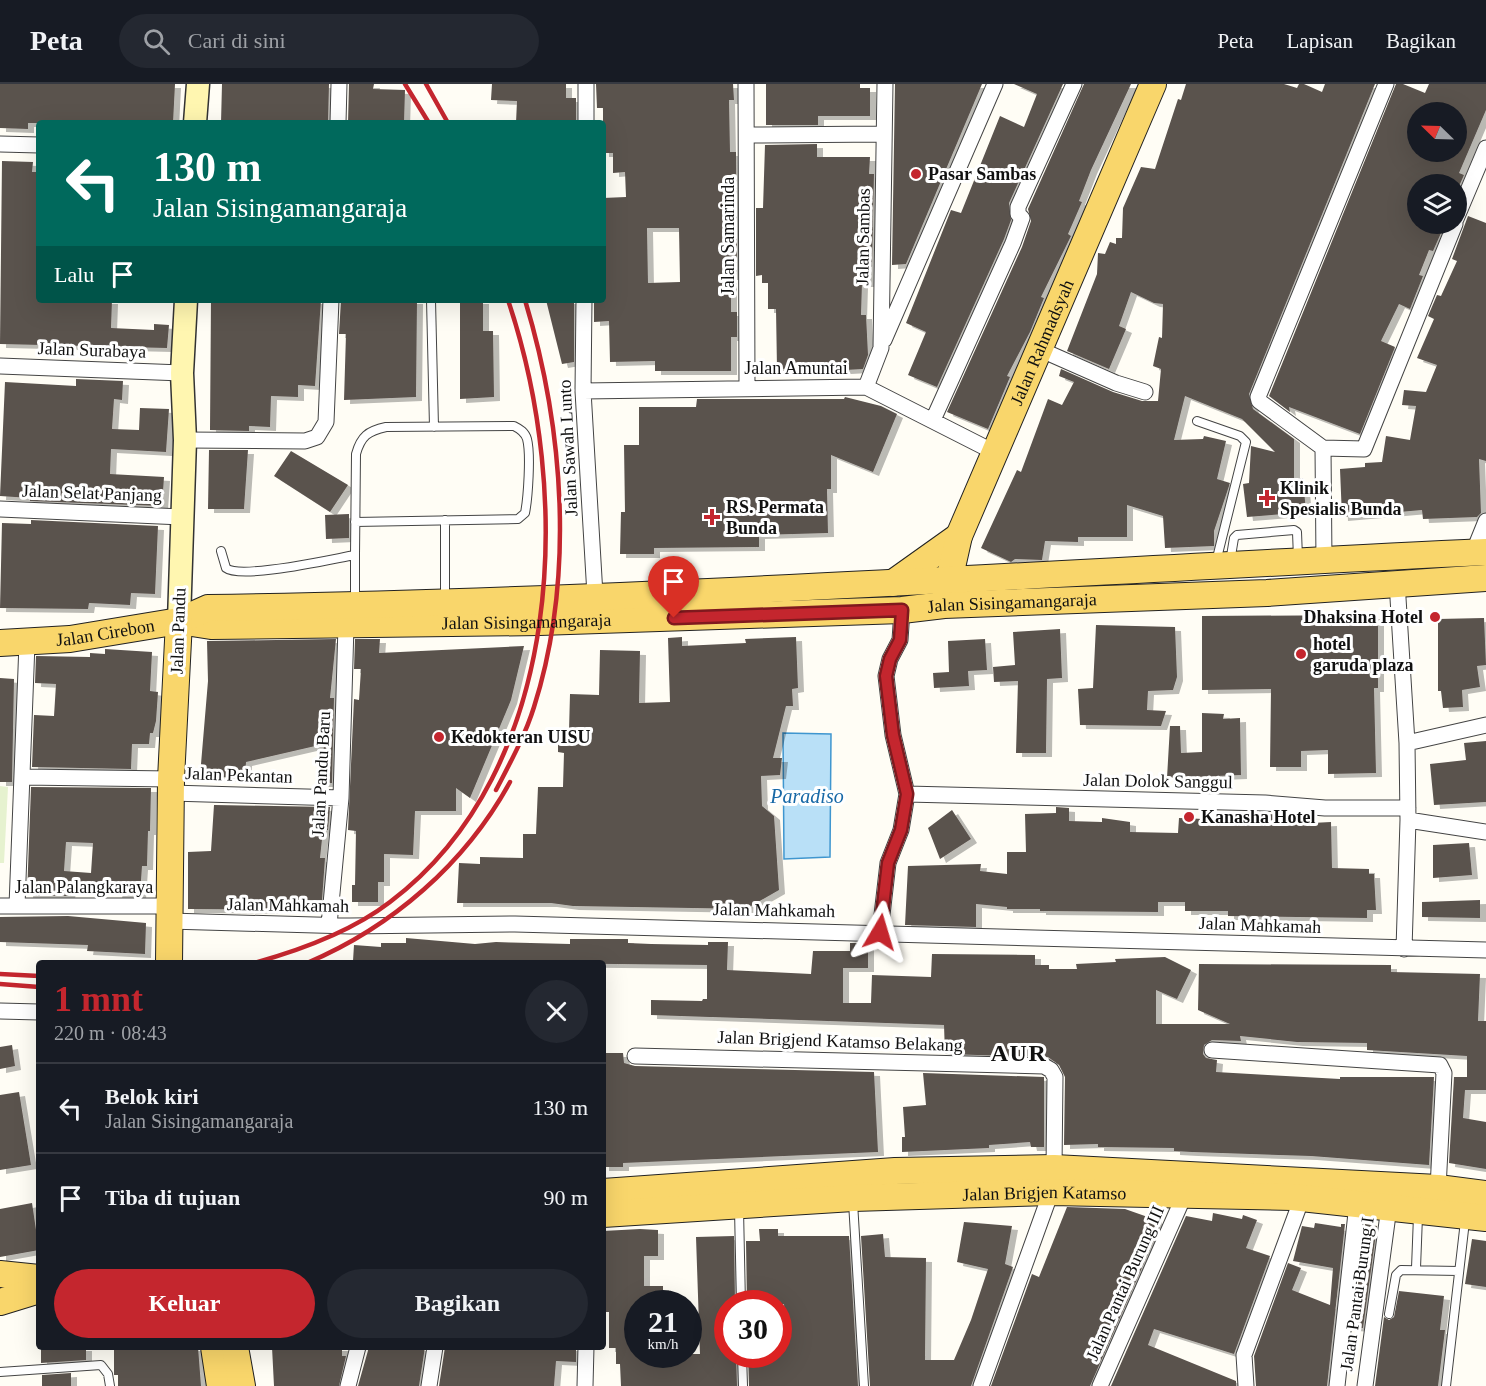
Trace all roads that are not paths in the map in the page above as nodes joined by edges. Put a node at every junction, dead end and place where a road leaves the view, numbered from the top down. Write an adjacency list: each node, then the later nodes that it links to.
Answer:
1 (198, 84): 10 (main road)
2 (339, 84): 11 (street)
3 (586, 84): 12 (street)
4 (746, 84): 14 (street, Jalan Samarinda)
5 (885, 84): 13 (street, Jalan Sambas)
6 (995, 84): 24 (street)
7 (1074, 84): 32 (street)
8 (1153, 84): 25 (main road, Jalan Rahmadsyah)
9 (1386, 84): 36 (street)
10 (195, 120)
11 (338, 120)
12 (586, 120)
13 (884, 134): 14 (street); 24 (street, Jalan Sambas)
14 (747, 135): 28 (street, Jalan Samarinda)
15 (0, 144): 16 (street)
16 (36, 145)
17 (1486, 148): 18 (street)
18 (1467, 193)
19 (1451, 234): 36 (street)
20 (186, 303): 27 (main road, Jalan Pandu)
21 (331, 303): 35 (street)
22 (430, 303): 34 (lane)
23 (584, 303): 30 (street, Jalan Sawah Lunto)
24 (881, 348): 29 (street, Jalan Sambas)
25 (1039, 349): 31 (street); 37 (main road, Jalan Rahmadsyah)
26 (0, 366): 27 (street, Jalan Surabaya)
27 (182, 373): 35 (main road, Jalan Pandu)
28 (747, 387): 29 (street, Jalan Amuntai); 30 (street, Jalan Amuntai)
29 (866, 387): 32 (street, Jalan Amuntai)
30 (583, 391): 54 (street, Jalan Sawah Lunto)
31 (1145, 392)
32 (933, 420): 37 (street, Jalan Amuntai)
33 (1197, 421): 48 (lane)
34 (434, 427): 40 (lane); 42 (lane)
35 (185, 440): 39 (main road, Jalan Pandu)
36 (1323, 448): 47 (street)
37 (994, 452): 43 (main road, Jalan Rahmadsyah)
38 (0, 509): 39 (street, Jalan Selat Panjang)
39 (182, 516): 61 (main road, Jalan Pandu)
40 (445, 520): 42 (lane); 55 (lane)
41 (1486, 521): 45 (street)
42 (355, 522): 46 (lane)
43 (959, 536): 50 (main road, Jalan Rahmadsyah); 52 (main road)
44 (221, 550): 46 (lane)
45 (1479, 553): 47 (main road, Jalan Sisingamangaraja)
46 (355, 555): 60 (lane)
47 (1324, 561): 48 (main road, Jalan Sisingamangaraja)
48 (1222, 566): 50 (main road, Jalan Sisingamangaraja)
49 (1486, 578): 51 (main road, Jalan Sisingamangaraja)
50 (948, 579): 52 (main road, Jalan Sisingamangaraja); 56 (main road, Jalan Rahmadsyah)
51 (1397, 582): 56 (main road, Jalan Sisingamangaraja); 65 (street)
52 (893, 583): 53 (main road, Jalan Sisingamangaraja)
53 (802, 586): 54 (main road, Jalan Sisingamangaraja); 59 (main road)
54 (595, 595): 55 (main road, Jalan Sisingamangaraja)
55 (444, 602): 60 (main road, Jalan Sisingamangaraja)
56 (944, 605): 58 (main road, Jalan Sisingamangaraja)
57 (208, 608): 60 (main road, Jalan Sisingamangaraja); 61 (main road, Jalan Cirebon)
58 (902, 610): 59 (main road, Jalan Sisingamangaraja); 68 (street)
59 (801, 612): 60 (main road, Jalan Sisingamangaraja)
60 (351, 614): 61 (main road, Jalan Sisingamangaraja); 69 (street, Jalan Pandu Baru)
61 (179, 621): 63 (main road, Jalan Cirebon); 67 (main road, Jalan Pandu)
62 (0, 643): 63 (main road, Jalan Cirebon)
63 (27, 643): 66 (street)
64 (1486, 725): 65 (street)
65 (1407, 743): 70 (street)
66 (23, 777): 67 (street, Jalan Pekantan); 73 (street)
67 (171, 786): 69 (street, Jalan Pekantan); 74 (main road, Jalan Pandu)
68 (907, 794): 70 (street, Jalan Dolok Sanggul); 76 (street)
69 (341, 798): 75 (street, Jalan Pandu Baru)
70 (1408, 814): 71 (street, Jalan Dolok Sanggul); 77 (street)
71 (1486, 832)
72 (0, 906): 73 (street, Jalan Palangkaraya)
73 (17, 906): 74 (street, Jalan Palangkaraya)
74 (168, 914): 75 (street, Jalan Mahkamah); 79 (main road, Jalan Pandu)
75 (329, 926): 76 (street, Jalan Mahkamah)
76 (880, 932): 77 (street, Jalan Mahkamah)
77 (1404, 949): 78 (street, Jalan Mahkamah)
78 (1486, 950)
79 (169, 960)
80 (0, 1011): 81 (street)
81 (36, 1012)
82 (1212, 1050): 85 (street)
83 (635, 1056): 84 (street, Jalan Brigjend Katamso Belakang)
84 (1053, 1180): 85 (main road, Jalan Brigjen Katamso); 86 (main road, Jalan Brigjen Katamso); 87 (main road, Jalan Brigjen Katamso); 88 (main road, Jalan Brigjen Katamso); 119 (street, Jalan Brigjend Katamso Belakang)
85 (1438, 1188): 91 (main road, Jalan Brigjen Katamso)
86 (606, 1192)
87 (1184, 1196): 89 (main road, Jalan Brigjen Katamso); 120 (street, Jalan Pantai Burung III)
88 (853, 1198): 92 (main road, Jalan Brigjen Katamso); 118 (lane)
89 (1302, 1198): 90 (main road, Jalan Brigjen Katamso); 121 (street)
90 (1357, 1204): 93 (main road, Jalan Brigjen Katamso); 122 (street)
91 (1477, 1204): 94 (main road, Jalan Brigjen Katamso); 97 (lane)
92 (739, 1205): 95 (main road, Jalan Brigjen Katamso); 100 (lane)
93 (1389, 1207): 94 (main road, Jalan Brigjen Katamso); 123 (street, Jalan Pantai Burung I)
94 (1418, 1208): 96 (lane)
95 (606, 1214)
96 (1416, 1268): 97 (lane); 103 (lane)
97 (1459, 1271): 124 (lane)
98 (0, 1274): 99 (main road)
99 (36, 1278)
100 (741, 1290)
101 (36, 1291): 102 (main road)
102 (0, 1302)
103 (1389, 1314)
104 (214, 1350): 112 (main road)
105 (236, 1350): 113 (main road)
106 (357, 1350): 114 (street)
107 (435, 1350): 115 (street)
108 (586, 1350): 116 (street)
109 (742, 1368): 117 (lane)
110 (0, 1372): 111 (lane)
111 (110, 1386)
112 (220, 1386)
113 (242, 1386)
114 (348, 1386)
115 (429, 1386)
116 (585, 1386)
117 (743, 1386)
118 (864, 1386)
119 (981, 1386)
120 (1100, 1386)
121 (1246, 1386)
122 (1337, 1386)
123 (1365, 1386)
124 (1446, 1386)

